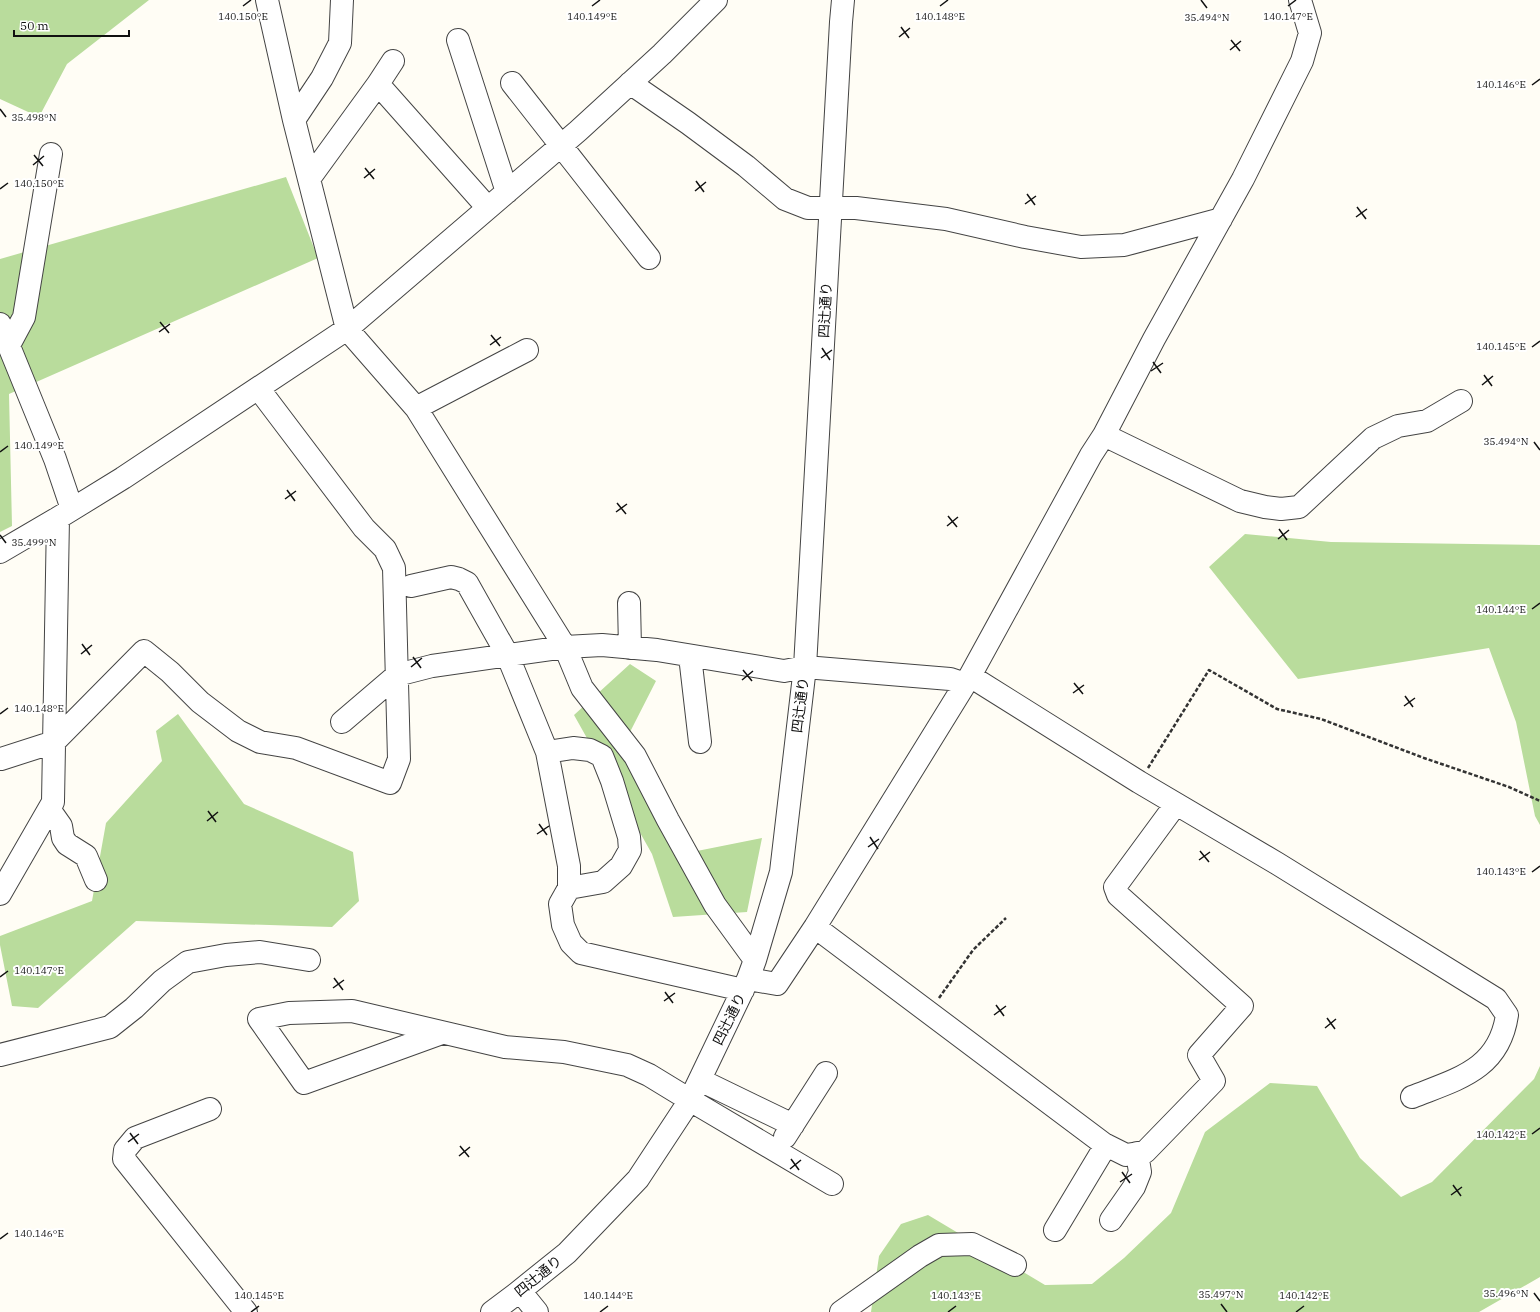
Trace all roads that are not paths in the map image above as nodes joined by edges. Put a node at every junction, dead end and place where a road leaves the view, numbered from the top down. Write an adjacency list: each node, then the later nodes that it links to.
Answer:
1 (267, 0): 11 (street)
2 (342, 0): 11 (street)
3 (716, 0): 9 (street)
4 (843, 0): 16 (street, 四辻通り)
5 (1300, 0): 18 (street)
6 (458, 40): 15 (street)
7 (392, 61): 10 (street)
8 (512, 83): 12 (street)
9 (630, 83): 12 (street); 16 (street)
10 (378, 84): 14 (street); 17 (street)
11 (294, 120): 14 (street)
12 (561, 146): 15 (street); 19 (street)
13 (51, 154): 22 (street)
14 (309, 179): 21 (street)
15 (507, 192): 17 (street)
16 (831, 207): 18 (street); 36 (street, 四辻通り)
17 (488, 208): 21 (street)
18 (1221, 219): 27 (street)
19 (650, 258)
20 (0, 324): 22 (street)
21 (347, 329): 24 (street); 26 (street)
22 (9, 345): 28 (street)
23 (527, 350): 26 (street)
24 (258, 388): 28 (street); 37 (street)
25 (1461, 401): 27 (street)
26 (416, 408): 32 (street)
27 (1104, 435): 38 (street)
28 (65, 514): 29 (street); 40 (street)
29 (0, 552)
30 (411, 586): 34 (street)
31 (629, 603): 33 (street)
32 (565, 647): 33 (street); 34 (street); 51 (street)
33 (630, 648): 35 (street)
34 (507, 654): 37 (street); 42 (street)
35 (690, 656): 36 (street); 41 (street)
36 (805, 666): 38 (street); 51 (street, 四辻通り)
37 (397, 675): 39 (street); 40 (street)
38 (968, 680): 44 (street); 49 (street)
39 (342, 722)
40 (54, 742): 43 (street); 45 (street)
41 (700, 742)
42 (547, 752): 47 (street); 47 (street)
43 (1, 759)
44 (1176, 804): 56 (street); 62 (street)
45 (49, 809): 46 (street); 48 (street)
46 (96, 880)
47 (570, 888): 51 (street)
48 (0, 894)
49 (815, 927): 51 (street); 60 (street)
50 (309, 960): 53 (street)
51 (749, 976): 55 (street, 四辻通り)
52 (442, 1033): 52 (street); 57 (street)
53 (0, 1055)
54 (826, 1073): 59 (street)
55 (700, 1080): 57 (street, 四辻通り); 59 (street)
56 (1412, 1097)
57 (690, 1100): 61 (street); 67 (street, 四辻通り)
58 (210, 1109): 68 (street)
59 (793, 1125): 61 (street)
60 (1106, 1145): 62 (street); 65 (street)
61 (776, 1151): 63 (street)
62 (1137, 1154): 64 (street)
63 (832, 1184)
64 (1111, 1220)
65 (1055, 1230)
66 (1015, 1265): 71 (street)
67 (520, 1291): 69 (street, 四辻通り); 70 (street)
68 (246, 1312)
69 (492, 1312)
70 (537, 1312)
71 (841, 1312)

